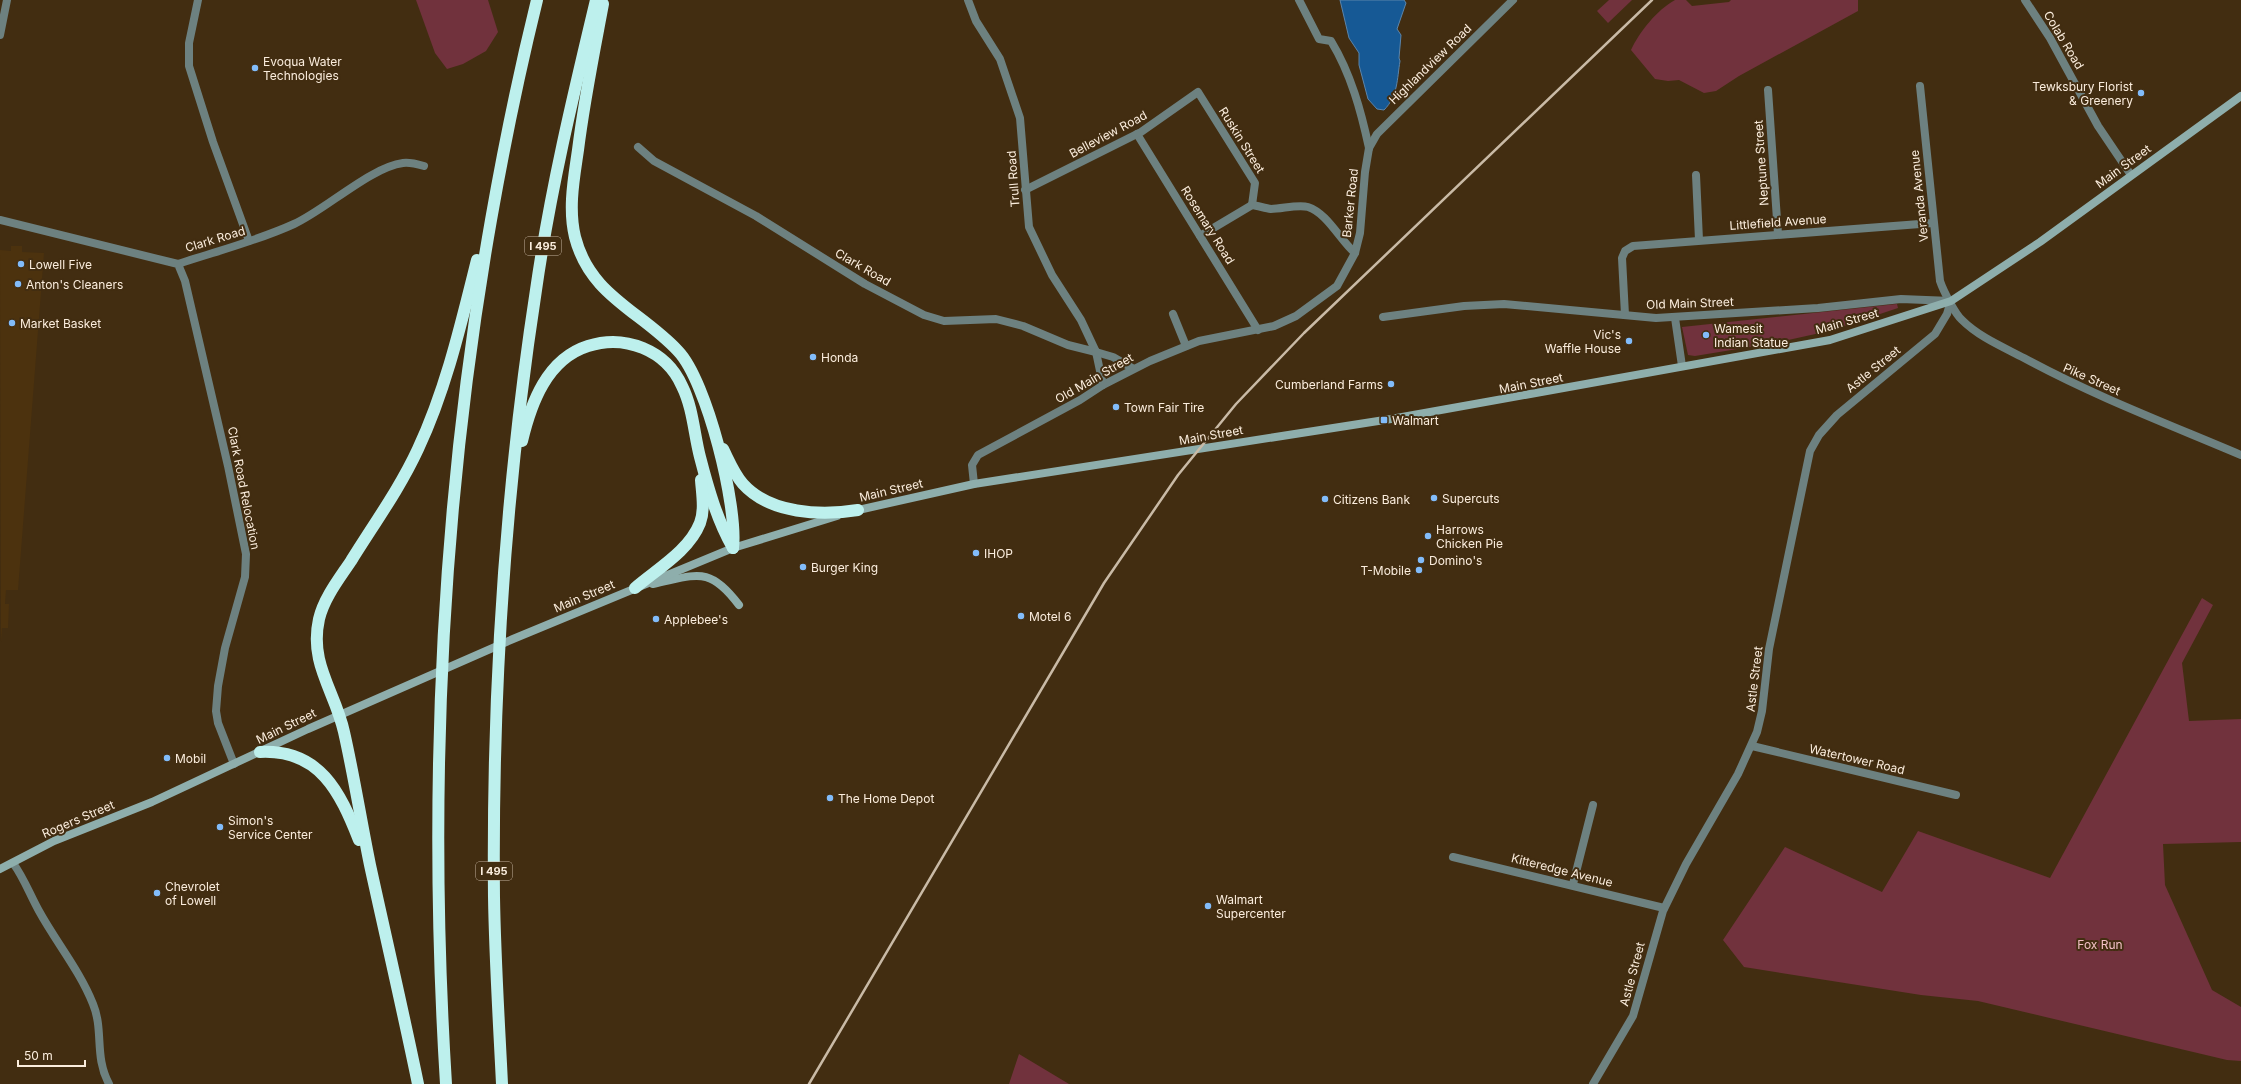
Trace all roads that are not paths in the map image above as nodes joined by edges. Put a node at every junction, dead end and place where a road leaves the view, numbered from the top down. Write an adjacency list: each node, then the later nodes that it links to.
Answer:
1 (7, 0): 10 (street)
2 (198, 0): 29 (street)
3 (537, 0): 19 (highway)
4 (596, 0): 47 (highway, I 495)
5 (604, 0): 43 (highway)
6 (968, 0): 22 (street, Trull Road)
7 (1299, 0): 17 (street)
8 (1513, 0): 17 (street, Highlandview Road)
9 (2025, 0): 21 (street, Colab Road)
10 (0, 35)
11 (1920, 86): 25 (street, Veranda Avenue)
12 (1768, 90): 26 (street, Neptune Street)
13 (1198, 92): 15 (street, Belleview Road); 23 (street, Ruskin Street)
14 (2241, 96): 21 (main road, Main Street)
15 (1137, 134): 22 (street, Belleview Road); 27 (street, Rosemary Road)
16 (638, 147): 39 (street, Clark Road)
17 (1369, 148): 30 (street, Barker Road)
18 (424, 166): 29 (street, Clark Road)
19 (501, 166): 52 (highway); 67 (highway)
20 (1696, 175): 28 (street)
21 (2131, 175): 32 (main road, Main Street)
22 (1025, 190): 39 (street, Trull Road)
23 (1252, 205): 27 (street); 30 (street)
24 (0, 220): 31 (street, Clark Road)
25 (1934, 223): 26 (street, Littlefield Avenue); 32 (street, Veranda Avenue)
26 (1778, 234): 28 (street, Littlefield Avenue)
27 (1200, 236): 37 (street, Rosemary Road)
28 (1699, 240): 34 (street, Littlefield Avenue)
29 (249, 241): 31 (street, Clark Road)
30 (1355, 253): 37 (street, Barker Road)
31 (178, 264): 55 (street, Clark Road Relocation)
32 (1951, 301): 36 (street, Old Main Street); 40 (main road, Main Street); 44 (street, Pike Street); 53 (street, Astle Street)
33 (1173, 314): 38 (street)
34 (1625, 315): 35 (street, Old Main Street); 36 (street, Old Main Street)
35 (1383, 316)
36 (1675, 318): 40 (street)
37 (1258, 330): 38 (street, Old Main Street)
38 (1186, 346): 41 (street, Old Main Street)
39 (1096, 352): 41 (street); 42 (street, Trull Road)
40 (1682, 366): 46 (main road, Main Street)
41 (1132, 368): 42 (street, Old Main Street)
42 (1103, 384): 46 (street, Old Main Street)
43 (715, 433): 48 (highway); 49 (highway)
44 (2241, 455)
45 (700, 457): 47 (highway); 49 (highway); 50 (highway)
46 (974, 484): 48 (main road, Main Street)
47 (510, 495): 68 (highway, I 495)
48 (858, 510): 49 (main road, Main Street)
49 (733, 548): 50 (main road, Main Street)
50 (635, 588): 51 (main road); 52 (main road, Main Street)
51 (739, 605)
52 (339, 715): 54 (main road, Main Street); 62 (highway)
53 (1752, 746): 57 (street, Watertower Road); 64 (street, Astle Street)
54 (260, 752): 55 (main road, Main Street); 62 (highway)
55 (234, 764): 56 (main road, Main Street)
56 (168, 794): 60 (main road, Rogers Street)
57 (1956, 795)
58 (1593, 805): 63 (street)
59 (1453, 857): 63 (street, Kitteredge Avenue)
60 (13, 863): 61 (main road, Rogers Street); 65 (street)
61 (0, 869)
62 (371, 869): 66 (highway)
63 (1573, 884): 64 (street, Kitteredge Avenue)
64 (1664, 908): 69 (street, Astle Street)
65 (109, 1084)
66 (418, 1084)
67 (446, 1084)
68 (502, 1084)
69 (1593, 1084)

